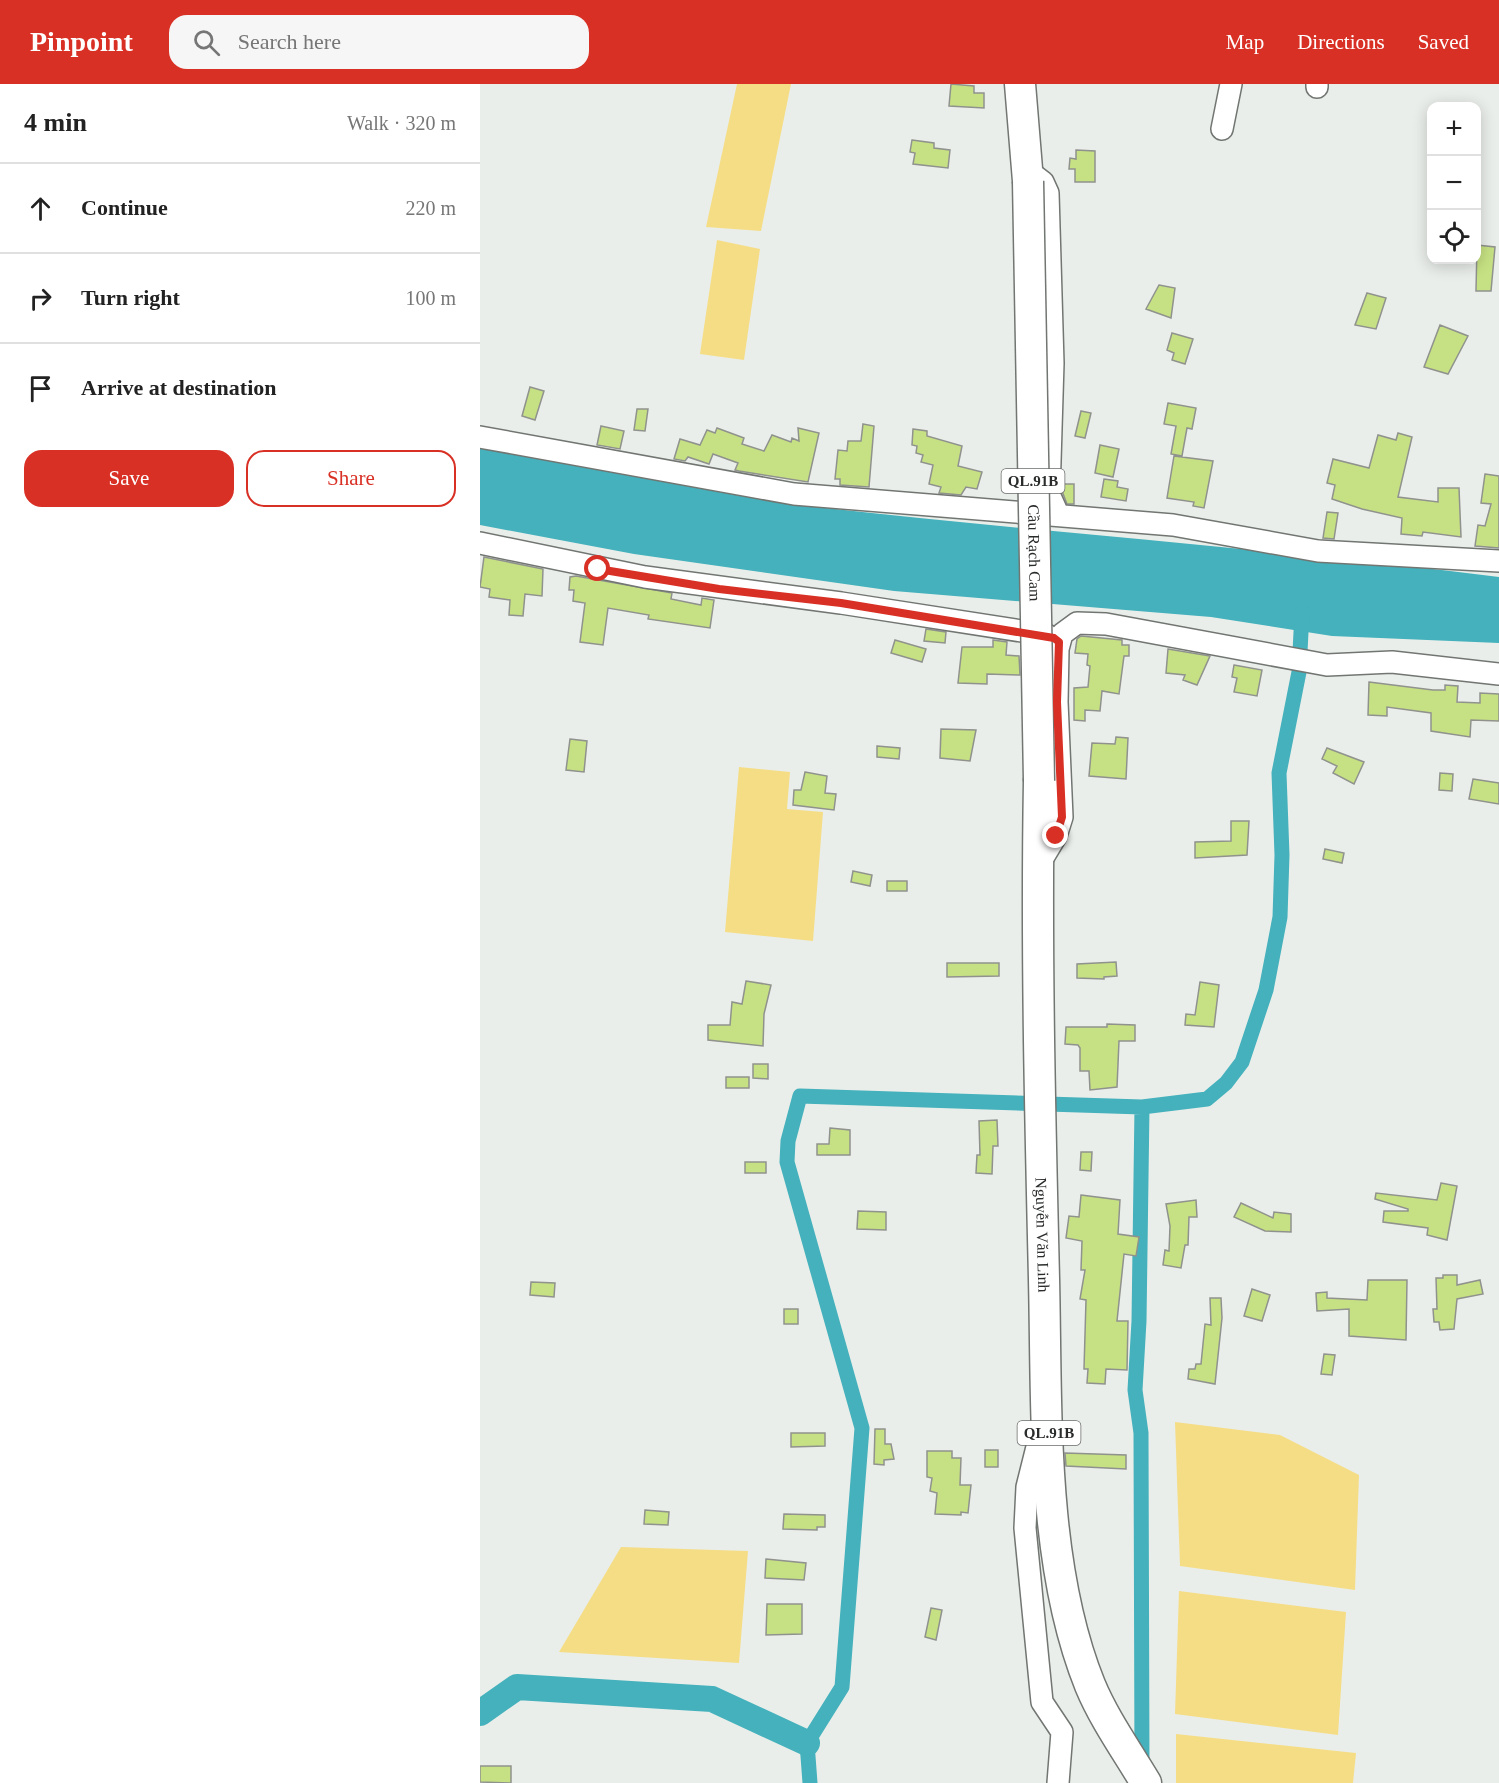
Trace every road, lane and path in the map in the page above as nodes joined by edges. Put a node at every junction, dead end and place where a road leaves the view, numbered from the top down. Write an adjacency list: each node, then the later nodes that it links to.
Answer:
1 (1020, 84): 4 (highway, QL.91B)
2 (1231, 84): 3 (street)
3 (1222, 129)
4 (1027, 175): 6 (street); 11 (highway, Cầu Rạch Cam / QL.91B, bridge)
5 (480, 437): 6 (street)
6 (1058, 514): 8 (street)
7 (480, 543): 9 (street)
8 (1499, 561)
9 (1059, 642): 10 (street); 12 (street)
10 (1499, 674)
11 (1039, 781): 12 (highway, Nguyễn Văn Linh / QL.91B)
12 (1037, 866): 13 (highway, Nguyễn Văn Linh / QL.91B)
13 (1047, 1407): 14 (street); 15 (highway, Nguyễn Văn Linh / QL.91B)
14 (1058, 1783)
15 (1146, 1783)

